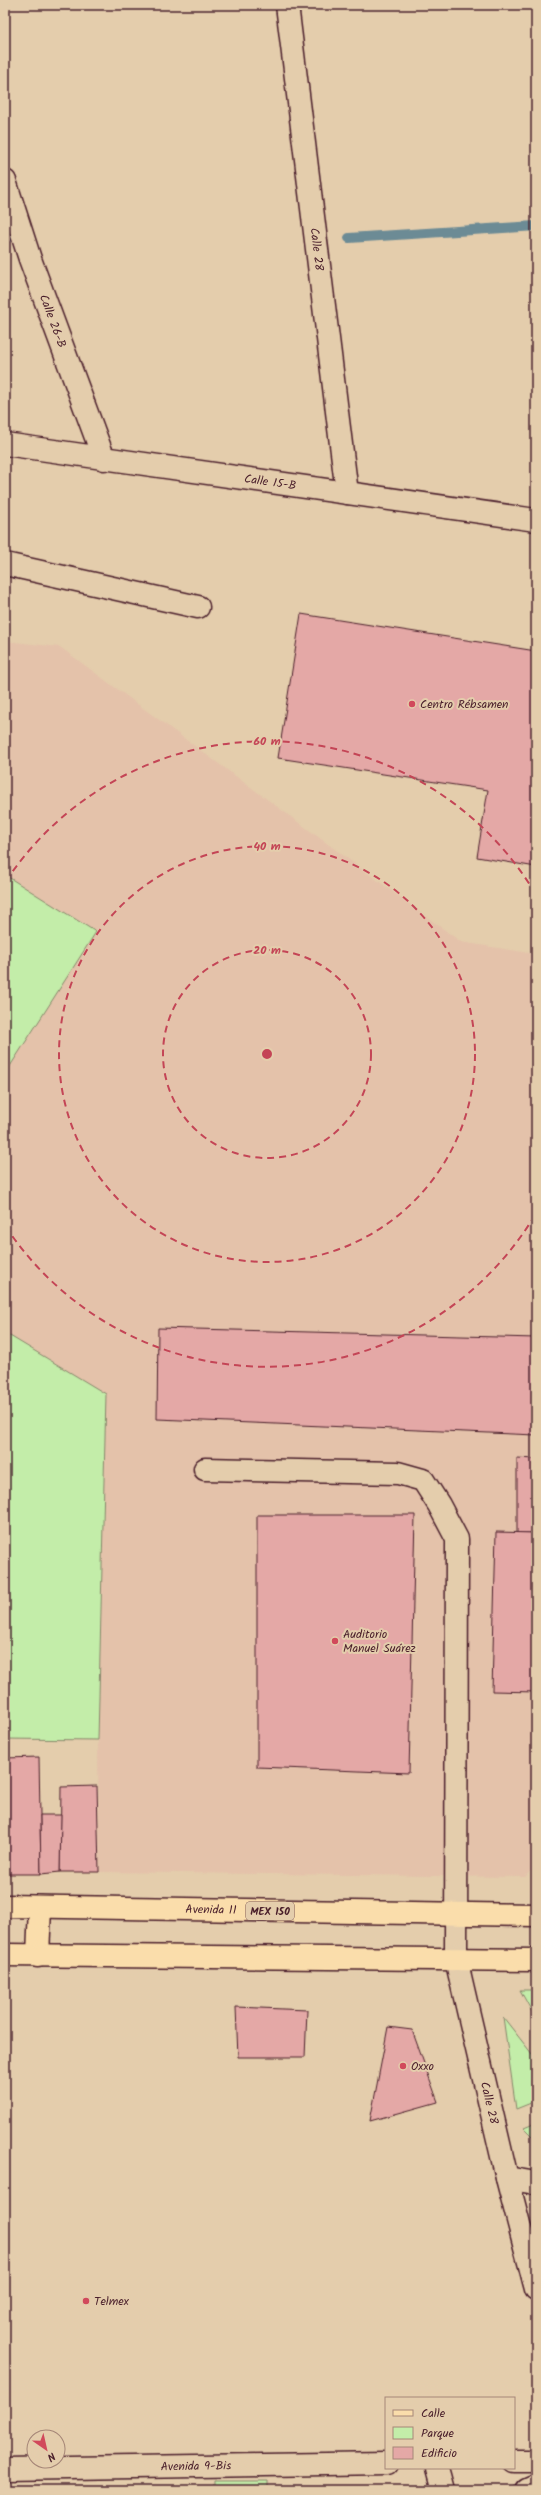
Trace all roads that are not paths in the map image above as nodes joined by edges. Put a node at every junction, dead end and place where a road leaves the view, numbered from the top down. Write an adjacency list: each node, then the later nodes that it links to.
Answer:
1 (287, 5): 5 (street, Calle 28)
2 (5, 181): 4 (street, Calle 26-B)
3 (5, 444): 4 (street, Calle 15-B)
4 (104, 459): 5 (street, Calle 15-B)
5 (347, 493): 6 (street, Calle 15-B)
6 (536, 520)
7 (5, 564): 8 (street)
8 (198, 607)
9 (205, 1469): 12 (street, Calle 28)
10 (5, 1906): 11 (main road, Avenida 11 / MEX 150)
11 (40, 1907): 12 (main road, Avenida 11 / MEX 150); 15 (main road)
12 (456, 1915): 13 (main road, Avenida 11 / MEX 150); 16 (street, Calle 28)
13 (536, 1915)
14 (5, 1955): 15 (main road)
15 (38, 1956): 16 (main road)
16 (456, 1959): 17 (main road); 18 (street, Calle 28)
17 (536, 1960)
18 (507, 2178): 19 (street); 20 (street, Calle 28)
19 (536, 2183)
20 (536, 2288)
21 (515, 2461): 22 (street)
22 (536, 2461)
23 (385, 2463): 24 (street, Avenida 9-Bis)
24 (5, 2469)
25 (437, 2469): 27 (street)
26 (536, 2486): 28 (street)
27 (443, 2490)
28 (527, 2490)

